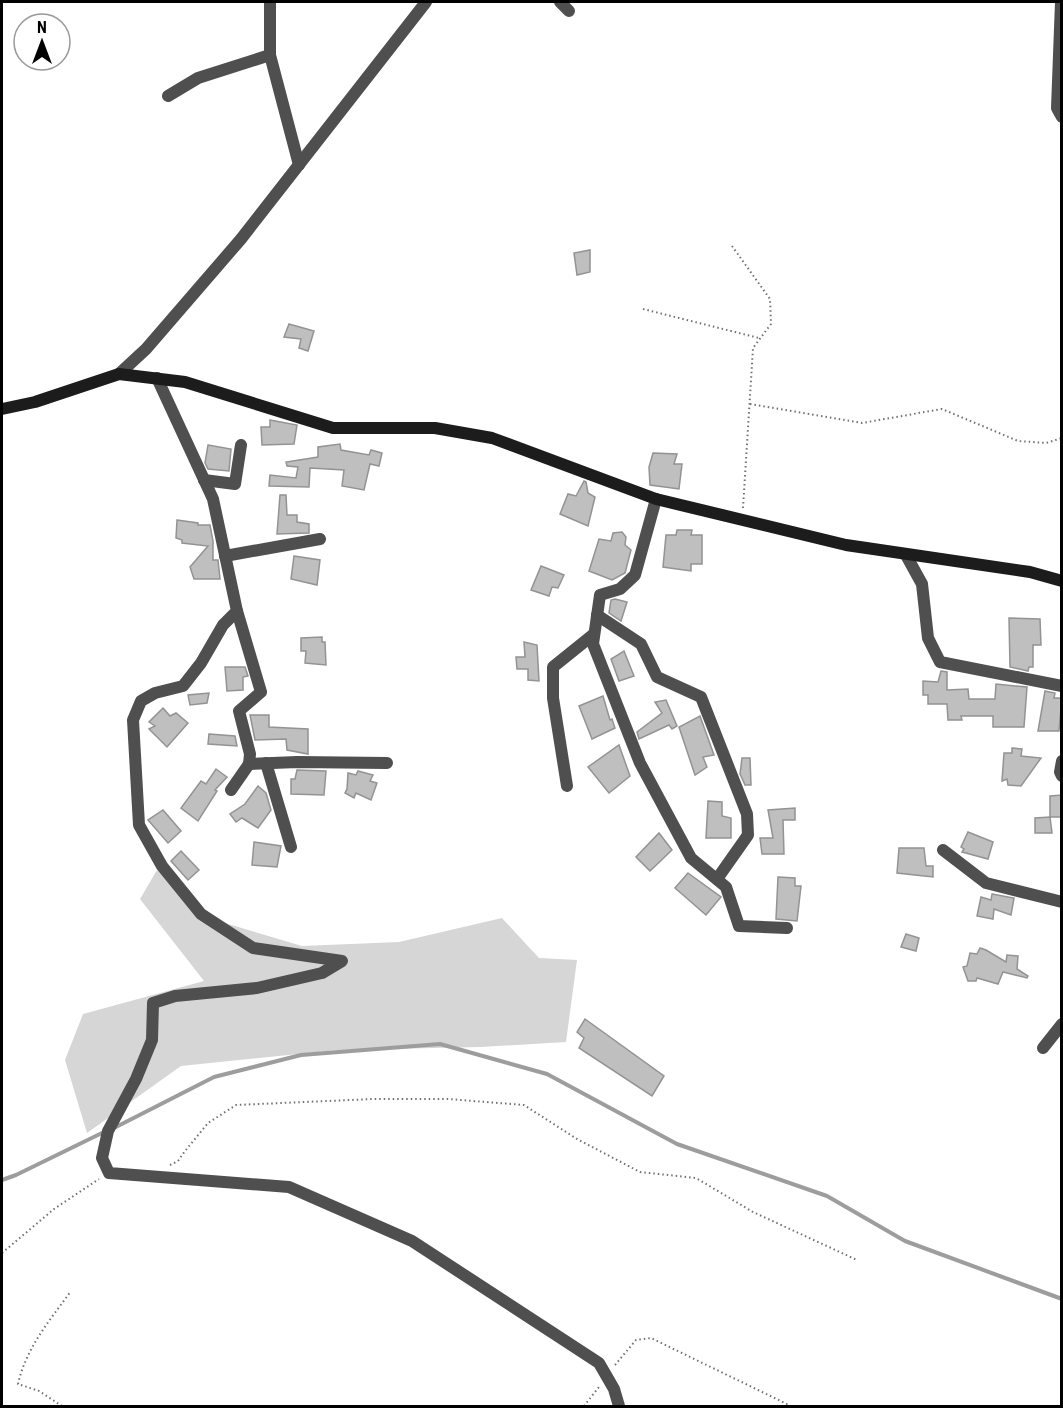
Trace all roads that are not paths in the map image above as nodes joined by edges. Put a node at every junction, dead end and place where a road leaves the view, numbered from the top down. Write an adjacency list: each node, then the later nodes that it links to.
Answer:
1 (270, 2): 6 (street)
2 (426, 2): 9 (street)
3 (560, 2): 5 (street)
4 (1061, 2): 8 (street)
5 (569, 11)
6 (270, 55): 7 (street); 9 (street)
7 (168, 96)
8 (1062, 117)
9 (299, 165): 10 (street)
10 (119, 374): 11 (street); 12 (street)
11 (157, 378): 14 (street); 15 (street)
12 (2, 409)
13 (241, 445): 14 (street)
14 (204, 480): 18 (street)
15 (656, 499): 17 (street); 21 (street)
16 (320, 539): 18 (street)
17 (906, 555): 19 (street); 23 (street)
18 (225, 556): 20 (street)
19 (1062, 581)
20 (237, 611): 27 (street); 38 (street)
21 (597, 615): 22 (street); 33 (street)
22 (594, 634): 29 (street); 33 (street)
23 (1062, 686)
24 (1062, 761): 28 (street)
25 (266, 763): 26 (street); 27 (street); 31 (street)
26 (387, 763)
27 (249, 764): 30 (street)
28 (1062, 776)
29 (567, 786)
30 (231, 790)
31 (291, 847)
32 (943, 850): 34 (street)
33 (717, 879): 35 (street)
34 (1062, 902)
35 (787, 928)
36 (1062, 1024): 37 (street)
37 (1043, 1048)
38 (619, 1407)

